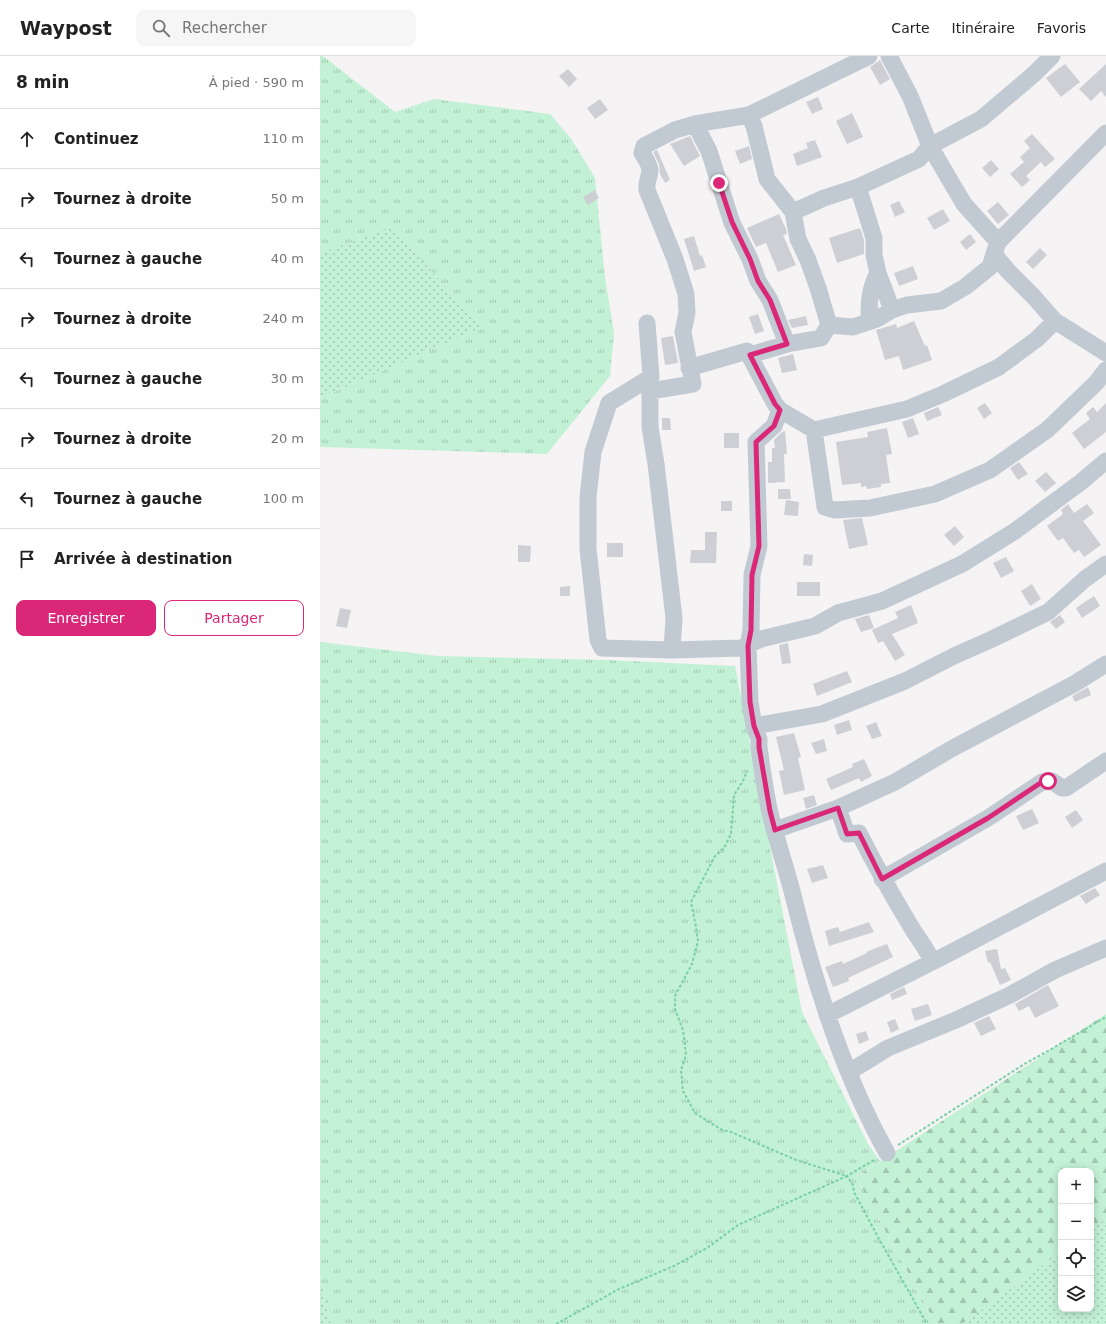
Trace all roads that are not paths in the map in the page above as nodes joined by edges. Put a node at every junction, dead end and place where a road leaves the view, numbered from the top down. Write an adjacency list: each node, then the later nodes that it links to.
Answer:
1 (869, 56): 4 (street)
2 (1052, 56): 7 (street)
3 (896, 58): 7 (street)
4 (750, 115): 5 (street); 9 (street)
5 (695, 124): 17 (street); 20 (street)
6 (1104, 141): 10 (street)
7 (930, 146): 8 (street); 10 (street)
8 (858, 187): 9 (street); 11 (street)
9 (794, 212): 16 (street)
10 (996, 248): 12 (street); 14 (street)
11 (878, 273): 12 (street); 13 (street)
12 (892, 310): 13 (street)
13 (869, 320): 16 (street)
14 (1055, 321): 18 (street); 24 (street)
15 (647, 323): 22 (street)
16 (829, 325): 17 (street)
17 (787, 344): 19 (street)
18 (1106, 353)
19 (750, 355): 20 (street); 23 (street)
20 (689, 368): 22 (street)
21 (1106, 370): 24 (street)
22 (650, 384): 28 (street); 28 (street)
23 (780, 410): 24 (street); 27 (street)
24 (814, 430)
25 (1106, 461): 27 (street)
26 (1106, 564): 30 (street)
27 (748, 646): 28 (street); 30 (street)
28 (672, 650)
29 (1106, 664): 32 (street)
30 (754, 726): 33 (street)
31 (1106, 761): 35 (street)
32 (838, 808): 33 (street); 35 (street)
33 (775, 830): 38 (street)
34 (1106, 871): 37 (street)
35 (882, 879): 37 (street)
36 (1106, 948): 39 (street)
37 (932, 962): 38 (street)
38 (827, 1015): 39 (street)
39 (849, 1072): 40 (street)
40 (887, 1153)

